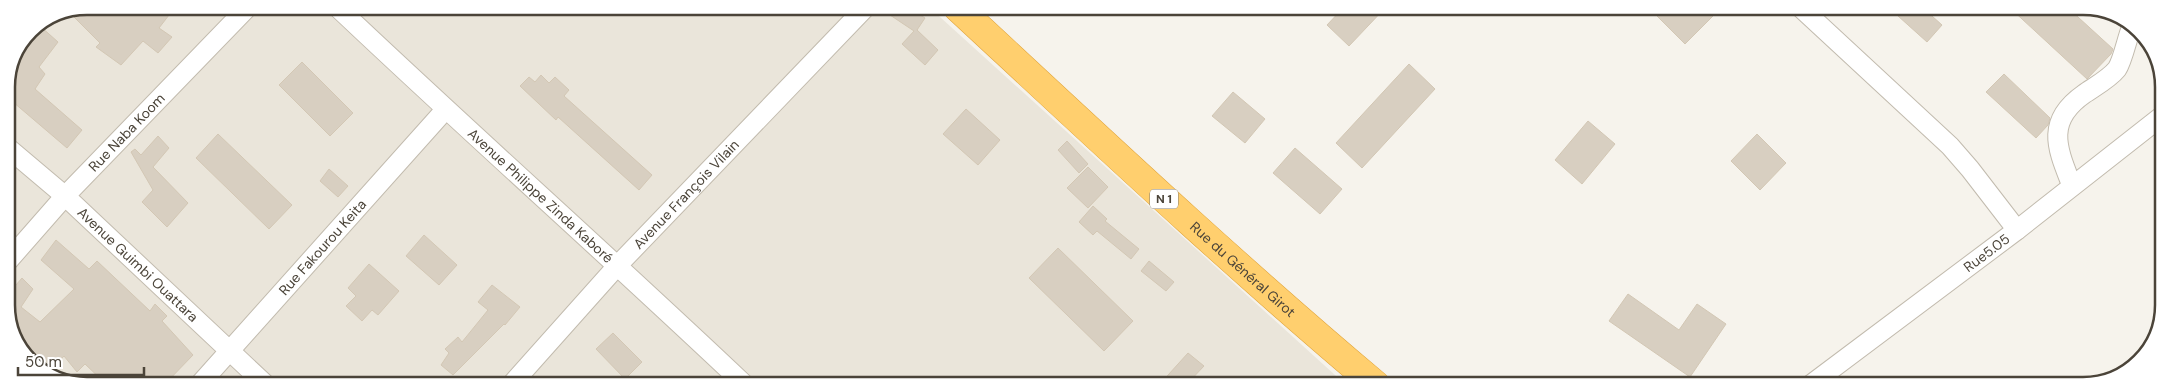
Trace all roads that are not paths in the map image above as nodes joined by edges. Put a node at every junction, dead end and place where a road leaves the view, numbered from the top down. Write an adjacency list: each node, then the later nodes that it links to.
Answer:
1 (240, 15): 11 (street, Rue Naba Koom)
2 (345, 15): 7 (street, Avenue Philippe Zinda Kaboré)
3 (857, 15): 14 (street, Avenue François Vilain)
4 (966, 15): 20 (highway, Rue du Général Girot / N 1)
5 (1809, 15): 12 (street)
6 (2130, 32): 10 (street)
7 (445, 110): 14 (street, Avenue Philippe Zinda Kaboré); 15 (street, Rue Fakourou Keita)
8 (2155, 121): 10 (street, Rue5.05)
9 (15, 154): 11 (street, Avenue Guimbi Ouattara)
10 (2072, 186): 12 (street, Rue5.05)
11 (65, 196): 13 (street, Rue Naba Koom); 15 (street, Avenue Guimbi Ouattara)
12 (2017, 230): 21 (street, Rue5.05)
13 (15, 253)
14 (618, 265): 18 (street, Avenue François Vilain); 19 (street, Avenue Philippe Zinda Kaboré)
15 (229, 352): 16 (street, Rue Fakourou Keita); 17 (street, Avenue Guimbi Ouattara)
16 (206, 377)
17 (257, 377)
18 (518, 377)
19 (737, 377)
20 (1367, 377)
21 (1821, 377)

